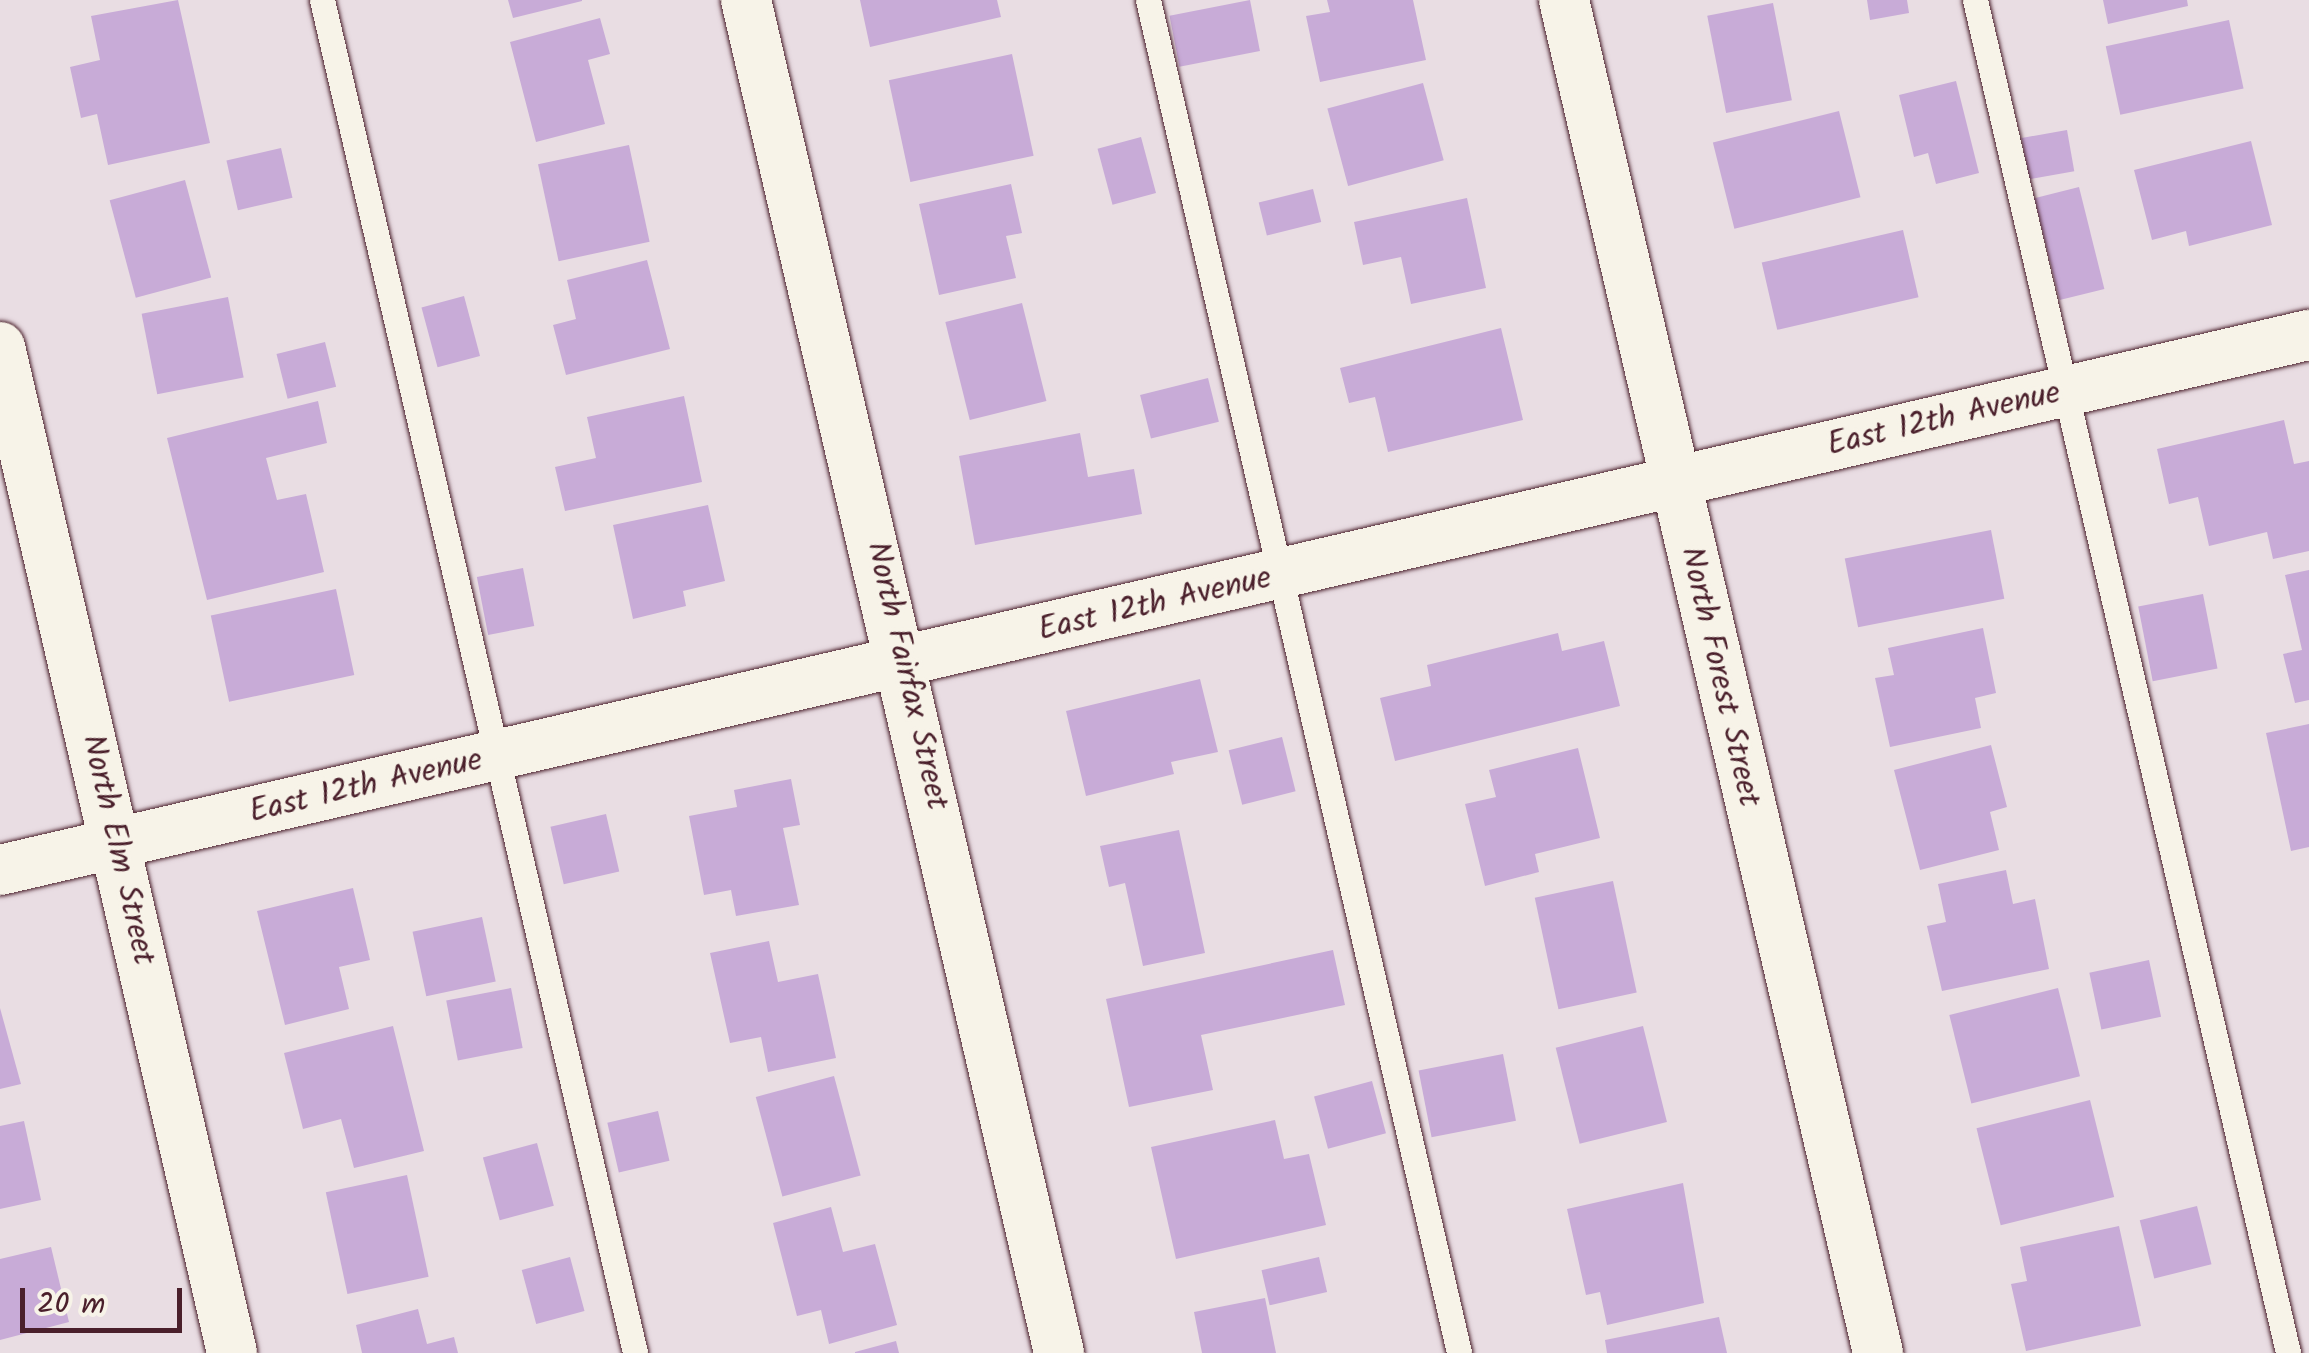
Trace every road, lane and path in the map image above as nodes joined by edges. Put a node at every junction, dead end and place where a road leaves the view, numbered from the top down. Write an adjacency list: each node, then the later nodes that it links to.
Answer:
1 (322, 0): 12 (lane)
2 (746, 0): 11 (street, North Fairfax Street)
3 (1148, 0): 10 (lane)
4 (1564, 0): 9 (street, North Forest Street)
5 (1974, 0): 8 (lane)
6 (2309, 334): 8 (street, East 12th Avenue)
7 (0, 347): 13 (street, North Elm Street)
8 (2064, 392): 9 (street, East 12th Avenue); 20 (lane)
9 (1674, 483): 10 (street, East 12th Avenue); 19 (street, North Forest Street)
10 (1281, 575): 11 (street, East 12th Avenue); 18 (lane)
11 (905, 664): 12 (street, East 12th Avenue); 17 (street, North Fairfax Street)
12 (500, 756): 13 (street, East 12th Avenue); 16 (lane)
13 (116, 844): 14 (street, East 12th Avenue); 15 (street, North Elm Street)
14 (0, 870)
15 (232, 1353)
16 (635, 1353)
17 (1059, 1353)
18 (1459, 1353)
19 (1878, 1353)
20 (2288, 1353)

